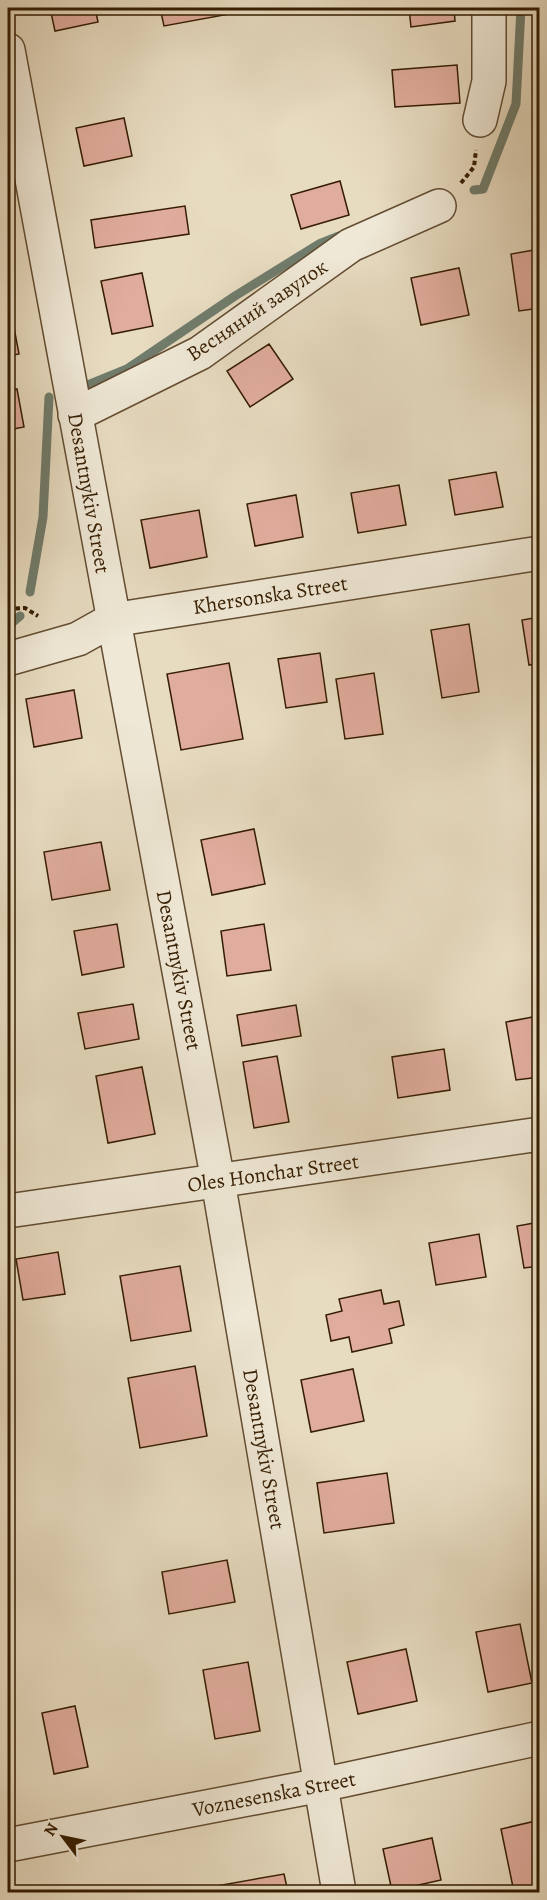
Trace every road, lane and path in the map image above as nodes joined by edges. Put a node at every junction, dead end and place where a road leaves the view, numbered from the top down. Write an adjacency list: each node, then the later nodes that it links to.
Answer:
1 (489, 8): 3 (street)
2 (8, 50): 5 (street, Desantnykiv Street)
3 (480, 120): 4 (path)
4 (439, 206): 5 (street, Весняний завулок)
5 (75, 415): 7 (street, Desantnykiv Street)
6 (540, 553): 7 (street, Khersonska Street)
7 (112, 620): 8 (street, Khersonska Street); 10 (street, Desantnykiv Street)
8 (8, 659)
9 (540, 1134): 10 (street, Oles Honchar Street)
10 (218, 1181): 11 (street, Oles Honchar Street); 13 (street, Desantnykiv Street)
11 (8, 1211)
12 (540, 1738): 13 (street, Voznesenska Street)
13 (321, 1785): 14 (street, Voznesenska Street); 15 (street, Desantnykiv Street)
14 (8, 1845)
15 (339, 1893)

